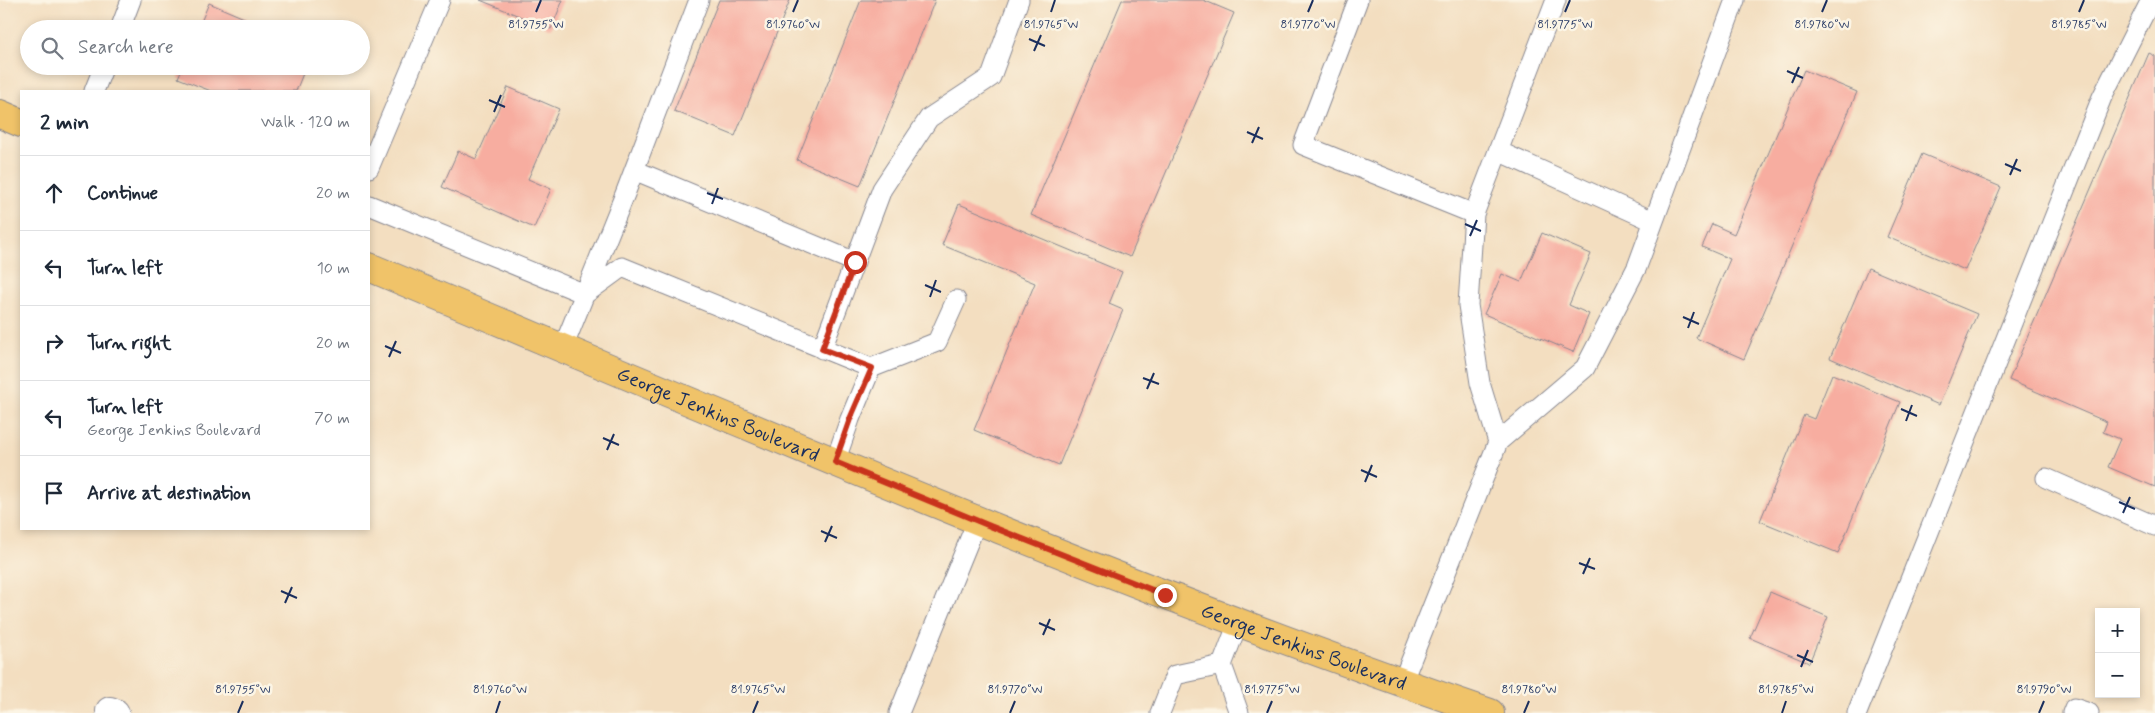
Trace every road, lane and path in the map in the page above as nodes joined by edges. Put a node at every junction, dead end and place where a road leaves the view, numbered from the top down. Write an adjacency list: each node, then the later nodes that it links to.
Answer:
1 (131, 0): 9 (lane)
2 (440, 0): 15 (lane)
3 (699, 0): 16 (lane)
4 (1019, 0): 20 (lane)
5 (1358, 0): 18 (lane)
6 (1556, 0): 14 (lane)
7 (1735, 0): 19 (lane)
8 (2151, 0): 39 (lane)
9 (123, 20)
10 (100, 75): 11 (lane)
11 (94, 90)
12 (0, 114): 13 (main road)
13 (20, 123)
14 (1498, 151): 18 (lane); 19 (lane)
15 (370, 166)
16 (634, 170): 20 (lane); 22 (lane)
17 (370, 205): 22 (lane)
18 (1474, 214): 27 (lane)
19 (1653, 222): 27 (lane)
20 (855, 262): 25 (lane)
21 (370, 267): 24 (main road, George Jenkins Boulevard)
22 (585, 294): 24 (lane); 25 (lane)
23 (956, 300): 26 (lane)
24 (563, 348): 28 (main road, George Jenkins Boulevard)
25 (822, 349): 26 (lane)
26 (872, 368): 28 (lane)
27 (1498, 442): 34 (lane)
28 (835, 462): 30 (main road, George Jenkins Boulevard)
29 (2046, 478): 31 (lane)
30 (977, 521): 32 (main road, George Jenkins Boulevard); 35 (lane)
31 (2155, 526)
32 (1238, 623): 33 (lane); 34 (main road, George Jenkins Boulevard)
33 (1222, 664): 36 (lane); 37 (lane)
34 (1402, 683): 38 (main road, George Jenkins Boulevard)
35 (898, 713)
36 (1160, 713)
37 (1239, 713)
38 (1490, 713)
39 (1857, 713)
40 (2072, 713): 41 (lane)
41 (2089, 713)

